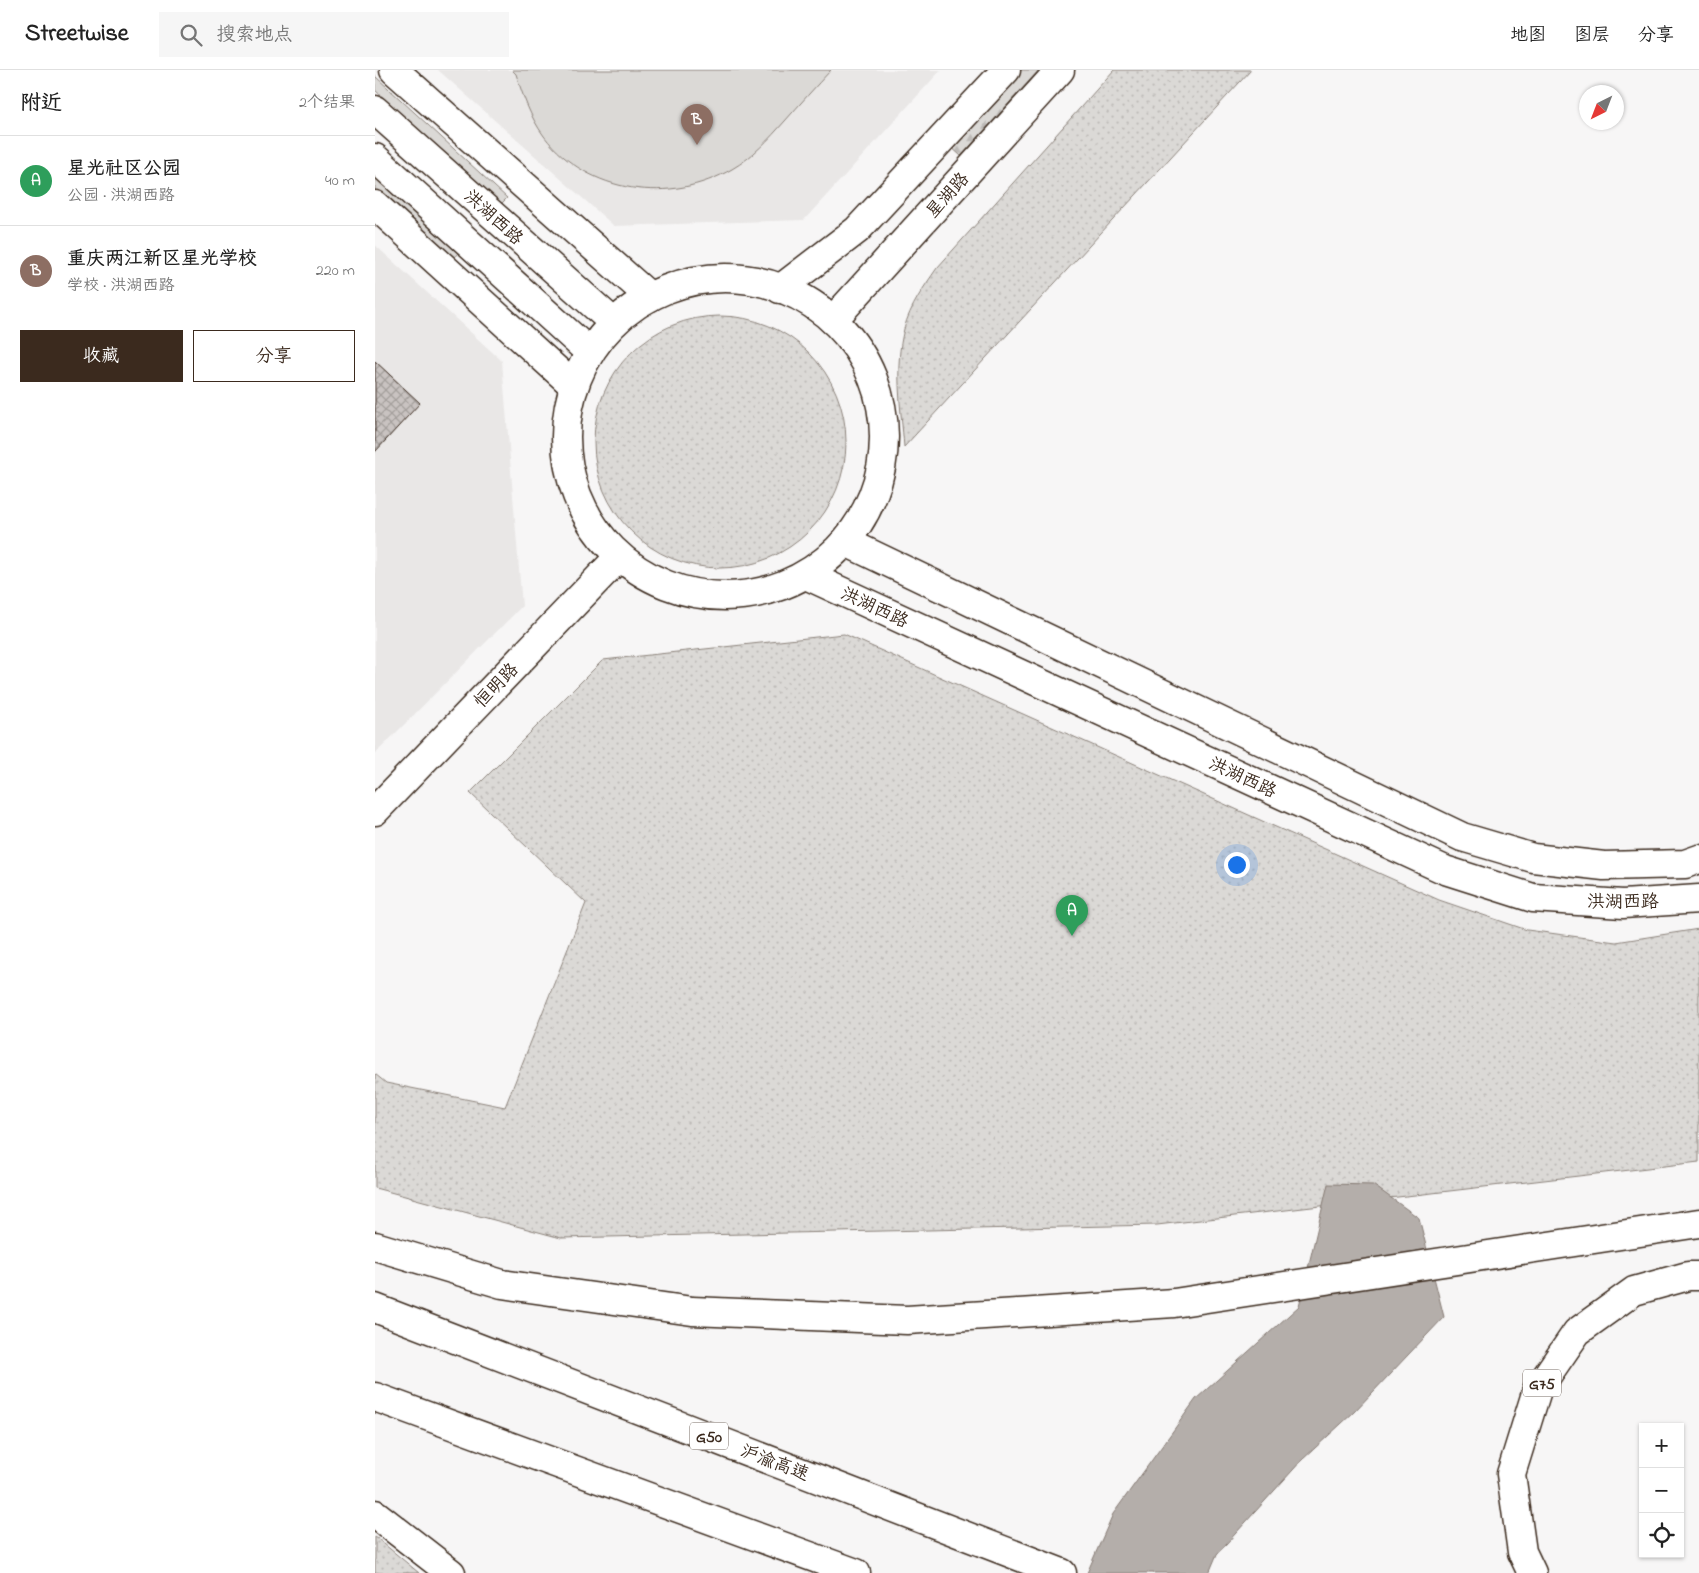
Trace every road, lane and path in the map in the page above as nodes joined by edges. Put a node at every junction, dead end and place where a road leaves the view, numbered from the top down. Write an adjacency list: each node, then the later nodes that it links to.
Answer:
1 (394, 70): 8 (main road)
2 (1006, 70): 7 (main road)
3 (1060, 70): 9 (main road, 星湖路)
4 (375, 110): 10 (main road, 洪湖西路)
5 (375, 158): 11 (main road, 洪湖西路)
6 (375, 205): 12 (main road)
7 (780, 289): 8 (main road); 9 (main road)
8 (650, 296): 10 (main road)
9 (833, 320): 13 (main road)
10 (614, 323): 11 (main road)
11 (587, 350): 12 (main road)
12 (574, 386): 14 (main road)
13 (846, 542): 15 (main road); 17 (main road, 洪湖西路)
14 (618, 558): 15 (main road); 16 (main road, 恒明路)
15 (806, 574): 18 (main road, 洪湖西路)
16 (375, 811)
17 (1699, 859)
18 (1699, 899)
19 (1699, 1223): 20 (main road)
20 (375, 1246)
21 (1699, 1276): 28 (main road, G75)
22 (375, 1308): 25 (main road, 沪渝高速 / G50)
23 (375, 1398): 27 (main road)
24 (375, 1514): 26 (main road)
25 (1052, 1569)
26 (451, 1573)
27 (856, 1573)
28 (1532, 1573)

